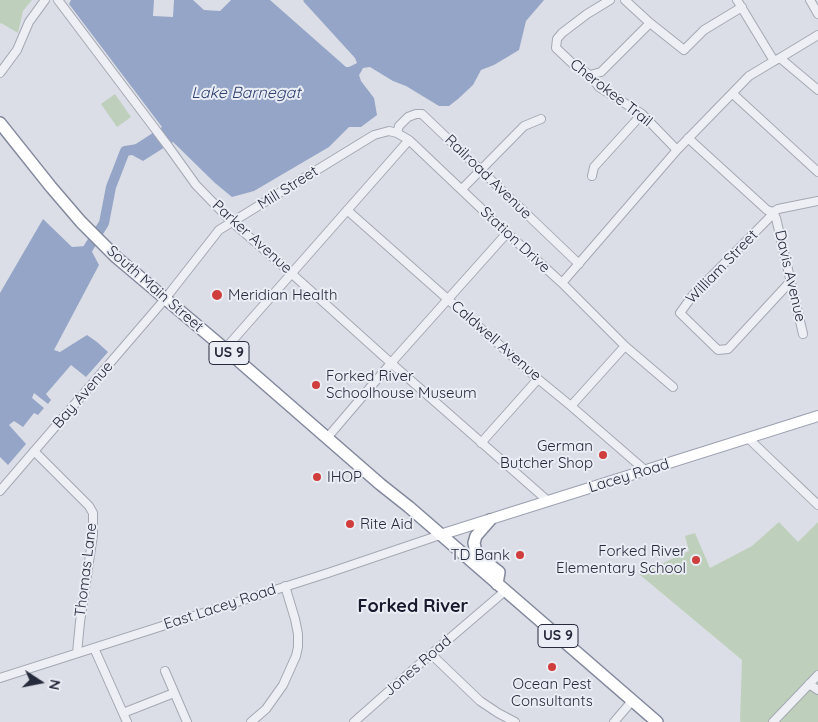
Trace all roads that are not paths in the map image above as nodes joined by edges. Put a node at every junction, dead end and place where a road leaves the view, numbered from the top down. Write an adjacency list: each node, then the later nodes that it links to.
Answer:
1 (44, 0): 11 (street)
2 (58, 0): 29 (street, Parker Avenue)
3 (610, 0): 12 (street, Cherokee Trail)
4 (625, 0): 8 (street)
5 (810, 0): 7 (street)
6 (739, 3): 8 (street); 10 (street)
7 (818, 14)
8 (650, 23): 12 (street)
9 (818, 36): 10 (street, Station Drive)
10 (777, 59): 13 (street); 14 (street, Station Drive)
11 (0, 73)
12 (590, 75): 15 (street, Cherokee Trail)
13 (818, 90)
14 (733, 94): 19 (street, Station Drive); 23 (street)
15 (642, 114): 21 (street, Cherokee Trail); 24 (street)
16 (540, 119): 22 (street)
17 (0, 123): 35 (highway, South Main Street / US 9)
18 (397, 133): 20 (street); 22 (street, Railroad Avenue); 29 (street, Mill Street)
19 (688, 138): 21 (street, Station Drive); 28 (street, Davis Avenue)
20 (409, 140): 25 (street, Station Drive); 27 (street)
21 (677, 150): 31 (street, Station Drive)
22 (481, 170): 25 (street); 31 (street, Railroad Avenue)
23 (818, 172)
24 (592, 176)
25 (462, 189): 30 (street, Station Drive)
26 (818, 201): 28 (street)
27 (347, 210): 32 (street); 36 (street, Caldwell Avenue)
28 (773, 212): 33 (street, Davis Avenue); 33 (street, William Street)
29 (232, 222): 32 (street, Parker Avenue); 35 (street, Mill Street)
30 (507, 233): 34 (street, Station Drive); 36 (street)
31 (579, 264): 34 (street, Station Drive)
32 (291, 273): 39 (street); 40 (street, Parker Avenue)
33 (790, 282): 37 (street, Davis Avenue)
34 (562, 284): 38 (street)
35 (165, 299): 39 (highway, South Main Street / US 9); 48 (street, Bay Avenue)
36 (448, 300): 40 (street); 41 (street, Caldwell Avenue)
37 (803, 334)
38 (625, 346): 42 (street); 43 (street)
39 (225, 349): 45 (highway, South Main Street / US 9)
40 (391, 363): 45 (street); 47 (street, Parker Avenue)
41 (538, 379): 43 (street, Caldwell Avenue); 47 (street)
42 (673, 387)
43 (571, 406): 49 (street, Caldwell Avenue)
44 (818, 416): 46 (main road, Lacey Road)
45 (326, 438): 54 (highway, South Main Street / US 9)
46 (748, 438): 49 (main road, Lacey Road); 52 (street)
47 (481, 443): 51 (street, Parker Avenue)
48 (34, 451): 50 (street, Bay Avenue); 58 (street, Thomas Lane)
49 (646, 471): 51 (main road, Lacey Road)
50 (0, 490)
51 (548, 502): 53 (main road, Lacey Road)
52 (818, 505)
53 (490, 520): 54 (main road, Lacey Road); 56 (highway)
54 (440, 535): 55 (street, East Lacey Road); 56 (highway, US 9)
55 (285, 586): 57 (street, East Lacey Road); 70 (street)
56 (501, 588): 59 (street, Jones Road); 66 (highway, US 9)
57 (94, 648): 58 (street, East Lacey Road); 67 (street)
58 (77, 653): 62 (street, East Lacey Road)
59 (432, 655): 71 (street, Jones Road); 72 (street)
60 (165, 671): 65 (street)
61 (818, 675): 63 (street)
62 (0, 678)
63 (809, 684): 64 (street); 75 (street)
64 (818, 690)
65 (174, 693): 67 (street); 69 (street)
66 (632, 701): 73 (street); 74 (highway, US 9)
67 (123, 713): 68 (street)
68 (126, 722)
69 (187, 722)
70 (251, 722)
71 (354, 722)
72 (515, 722)
73 (614, 722)
74 (657, 722)
75 (774, 722)

